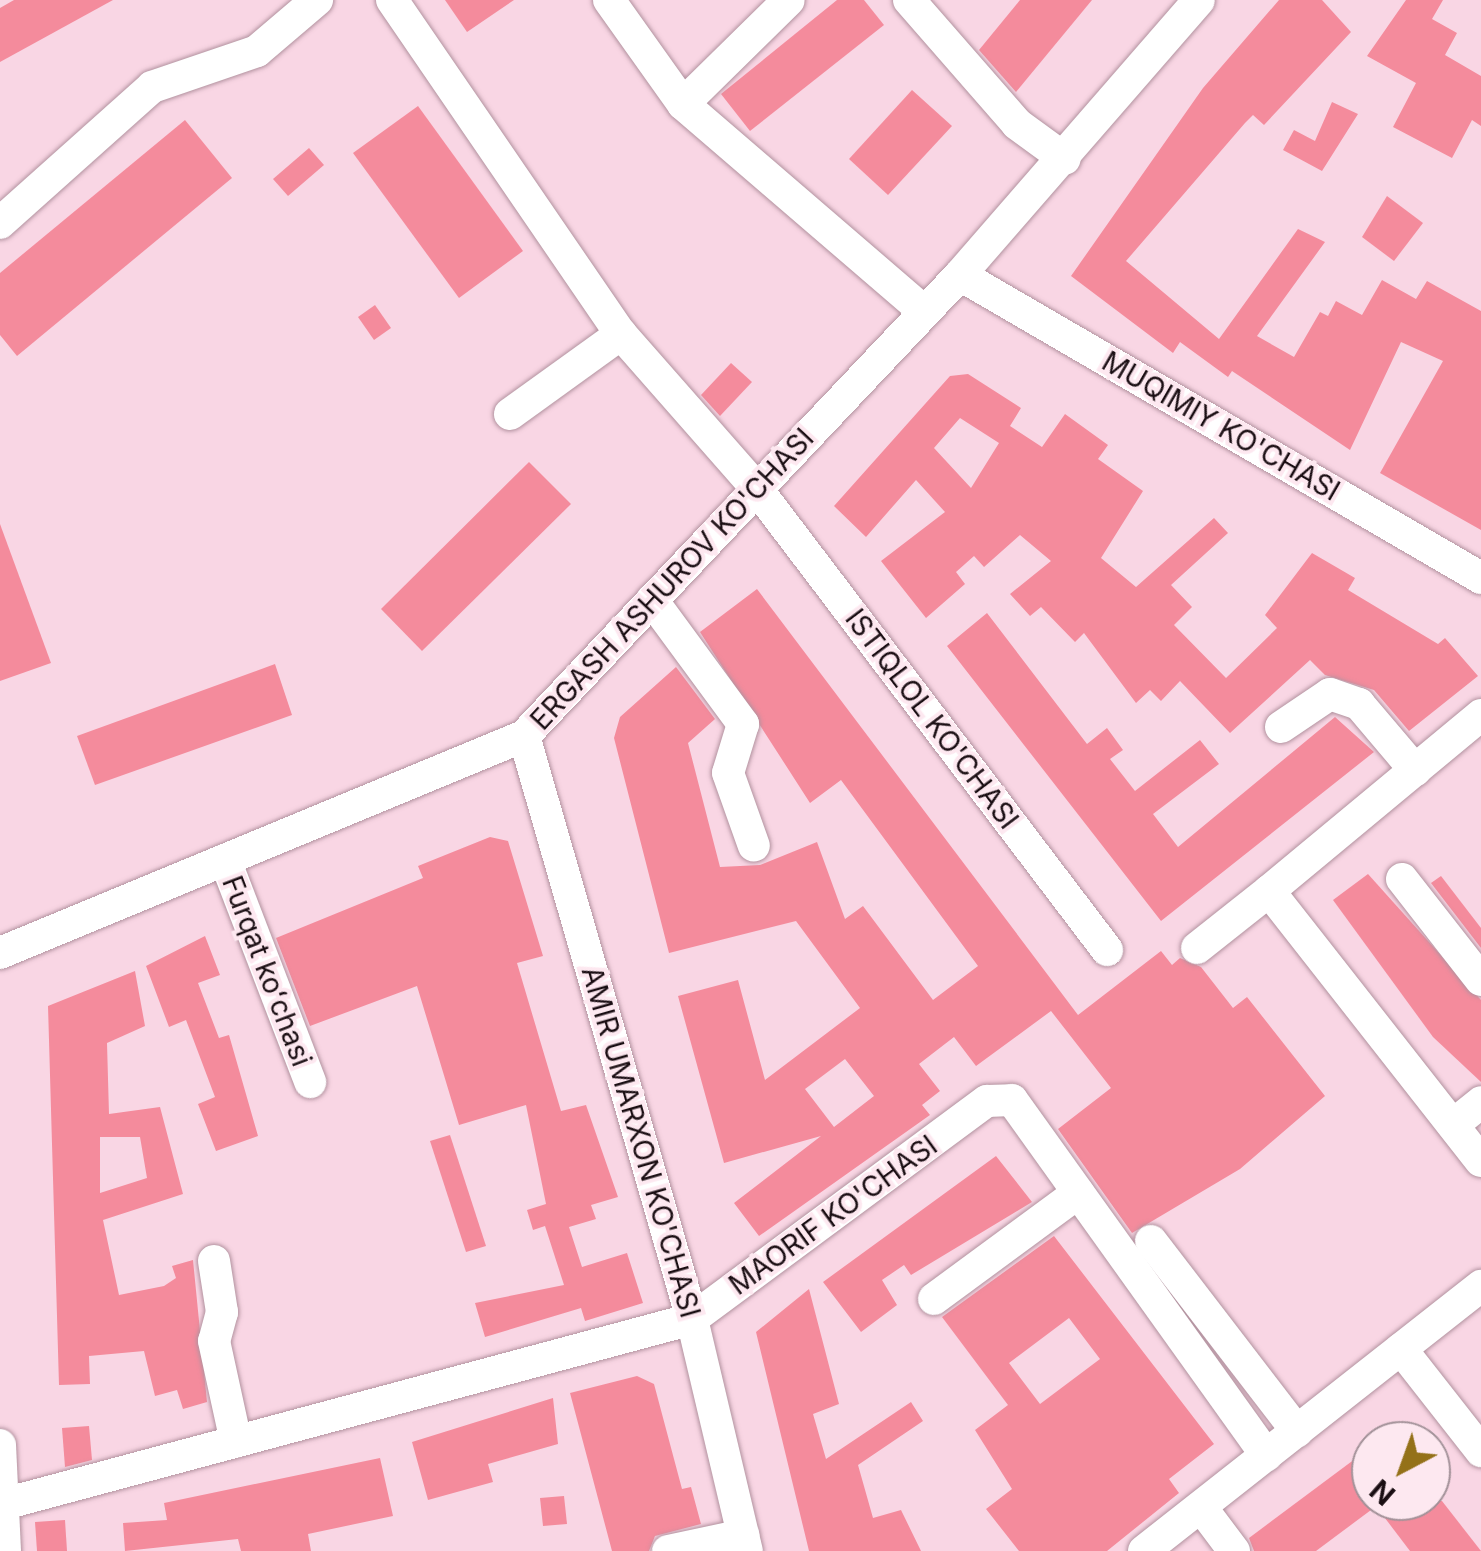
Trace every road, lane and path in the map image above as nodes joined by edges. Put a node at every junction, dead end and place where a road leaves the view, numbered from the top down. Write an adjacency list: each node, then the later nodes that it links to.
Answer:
1 (316, 0): 9 (street)
2 (392, 0): 12 (street, ISTIQLOL KO'CHASI)
3 (609, 0): 7 (street)
4 (789, 0): 7 (street)
5 (1199, 0): 8 (street, ERGASH ASHUROV KO'CHASI)
6 (928, 7): 8 (street)
7 (683, 104): 11 (street)
8 (1065, 159): 10 (street, ERGASH ASHUROV KO'CHASI)
9 (0, 223)
10 (960, 274): 11 (street, ERGASH ASHUROV KO'CHASI); 15 (street, MUQIMIY KO'CHASI)
11 (925, 312): 14 (street, ERGASH ASHUROV KO'CHASI)
12 (622, 334): 13 (street); 14 (street, ISTIQLOL KO'CHASI)
13 (510, 414)
14 (757, 489): 16 (street, ERGASH ASHUROV KO'CHASI); 26 (street, ISTIQLOL KO'CHASI)
15 (1481, 578)
16 (652, 600): 19 (street, ERGASH ASHUROV KO'CHASI); 21 (street)
17 (1481, 715): 20 (street)
18 (1281, 727): 20 (street)
19 (524, 736): 22 (street, ERGASH ASHUROV KO'CHASI); 38 (street, AMIR UMARXON KO'CHASI)
20 (1415, 770): 24 (street)
21 (754, 846)
22 (225, 860): 27 (street, ERGASH ASHUROV KO'CHASI); 29 (street, Furqat koʻchasi)
23 (1402, 879): 28 (street)
24 (1269, 892): 25 (street); 31 (street)
25 (1197, 948)
26 (1107, 950)
27 (0, 954)
28 (1481, 980)
29 (310, 1082)
30 (1481, 1102): 31 (street)
31 (1453, 1125): 32 (street)
32 (1481, 1161)
33 (1078, 1193): 37 (street); 38 (street, MAORIF KO'CHASI); 44 (street, MAORIF KO'CHASI)
34 (1151, 1240): 40 (street)
35 (214, 1261): 41 (street)
36 (1481, 1286): 39 (street)
37 (934, 1299)
38 (692, 1319): 41 (street, MAORIF KO'CHASI); 47 (street, AMIR UMARXON KO'CHASI)
39 (1401, 1349): 40 (street); 43 (street)
40 (1298, 1430): 44 (street)
41 (236, 1442): 45 (street, MAORIF KO'CHASI)
42 (0, 1445): 45 (street)
43 (1481, 1451)
44 (1266, 1455): 46 (street)
45 (1, 1505): 48 (street)
46 (1201, 1507): 50 (street); 51 (street)
47 (745, 1543): 49 (street)
48 (5, 1551)
49 (668, 1551)
50 (1144, 1551)
51 (1234, 1551)

